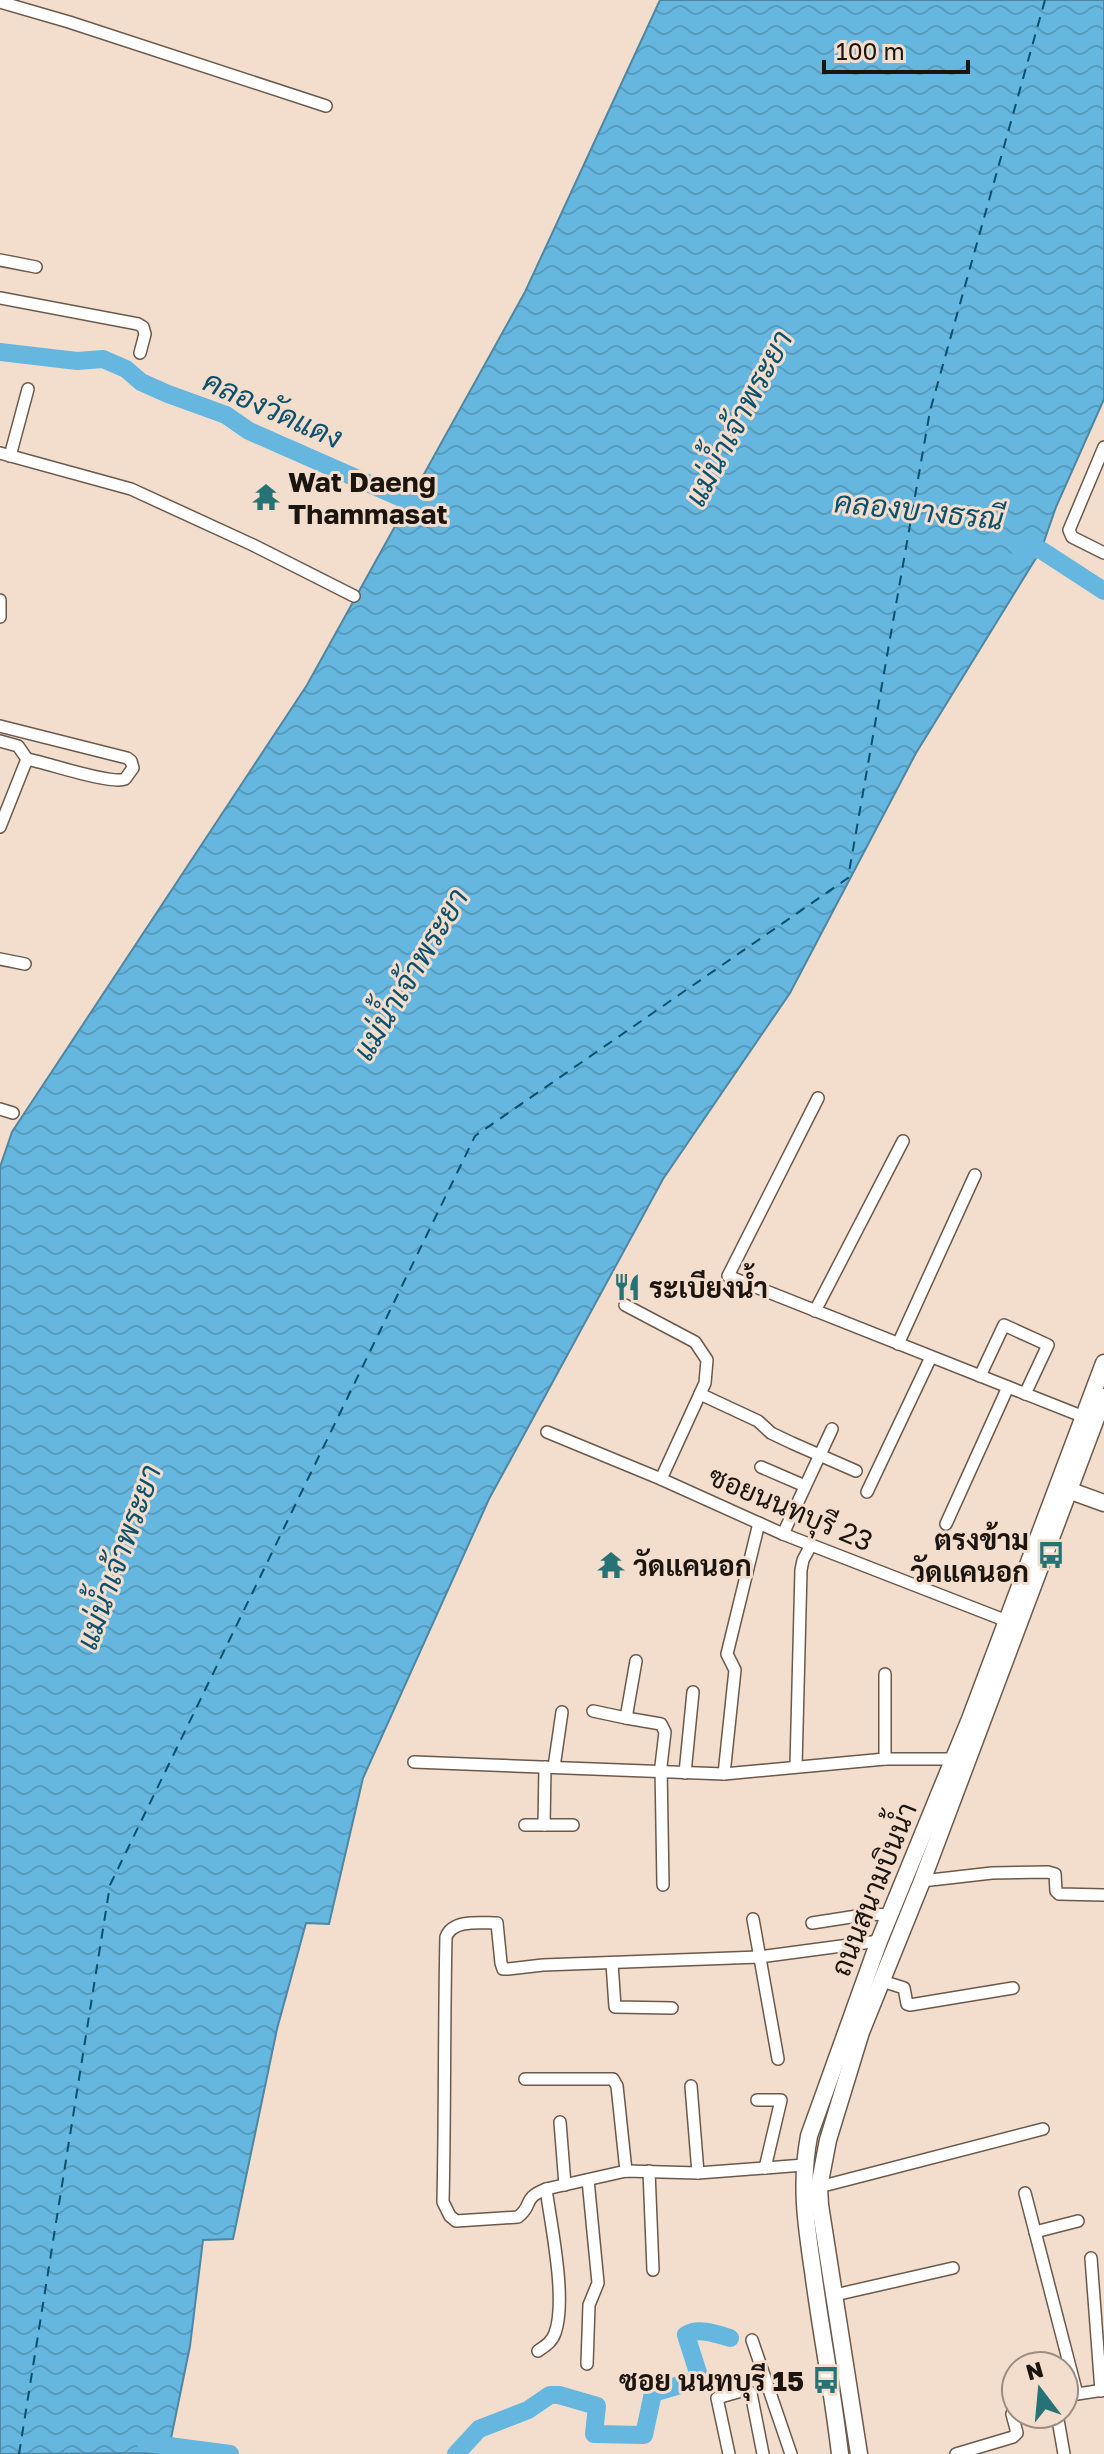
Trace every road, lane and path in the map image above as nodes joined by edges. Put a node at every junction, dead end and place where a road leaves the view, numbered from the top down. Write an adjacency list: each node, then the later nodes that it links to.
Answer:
1 (0, 2): 2 (street)
2 (326, 106)
3 (0, 260): 4 (street)
4 (36, 267)
5 (0, 298): 6 (street)
6 (140, 353)
7 (28, 389): 9 (street)
8 (1104, 447): 10 (street)
9 (5, 454): 11 (street)
10 (1104, 553)
11 (354, 596)
12 (0, 600): 13 (street)
13 (0, 617)
14 (0, 726): 16 (street)
15 (0, 741): 16 (street)
16 (27, 759): 17 (street)
17 (0, 827)
18 (0, 959): 19 (street)
19 (25, 964)
20 (818, 1098): 26 (street)
21 (0, 1109): 22 (street)
22 (13, 1113)
23 (903, 1141): 26 (street)
24 (975, 1175): 27 (street)
25 (625, 1305): 32 (street)
26 (815, 1311): 27 (street)
27 (898, 1344): 28 (street)
28 (931, 1357): 30 (street); 44 (street)
29 (1104, 1363): 35 (main road, ถนนสนามบินน้ำ)
30 (980, 1376): 31 (street); 33 (street)
31 (1008, 1387): 33 (street); 47 (street)
32 (700, 1394): 38 (street); 41 (street)
33 (1025, 1394): 35 (street)
34 (1104, 1397): 43 (main road, ถนนสนามบินน้ำ)
35 (1084, 1417): 50 (main road, ถนนสนามบินน้ำ)
36 (832, 1429): 38 (street)
37 (547, 1432): 41 (street, ซอยนนทบุรี 23)
38 (819, 1455): 40 (street); 42 (street)
39 (761, 1467): 42 (street)
40 (856, 1471)
41 (661, 1479): 46 (street, ซอยนนทบุรี 23)
42 (805, 1486): 48 (street)
43 (1068, 1490): 45 (main road); 50 (main road, ถนนสนามบินน้ำ)
44 (867, 1492)
45 (1104, 1503)
46 (759, 1523): 48 (street, ซอยนนทบุรี 23); 64 (street)
47 (946, 1524)
48 (783, 1534): 49 (street, ซอยนนทบุรี 23)
49 (811, 1545): 50 (street, ซอยนนทบุรี 23); 60 (street)
50 (1011, 1623): 58 (main road, ถนนสนามบินน้ำ); 68 (main road, ถนนสนามบินน้ำ)
51 (636, 1661): 56 (street)
52 (885, 1674): 57 (street)
53 (693, 1692): 63 (street)
54 (593, 1711): 56 (street)
55 (562, 1712): 61 (street)
56 (626, 1718): 62 (street)
57 (885, 1759): 58 (street); 60 (street)
58 (953, 1759): 71 (main road, ถนนสนามบินน้ำ)
59 (414, 1762): 61 (street)
60 (796, 1766): 64 (street)
61 (549, 1767): 62 (street); 66 (street)
62 (661, 1772): 63 (street); 69 (street)
63 (685, 1773): 64 (street)
64 (724, 1774)
65 (525, 1825): 66 (street)
66 (544, 1825): 67 (street)
67 (573, 1825)
68 (922, 1881): 70 (street); 77 (main road, ถนนสนามบินน้ำ)
69 (663, 1885)
70 (1104, 1895)
71 (889, 1915): 73 (street); 74 (main road, ถนนสนามบินน้ำ)
72 (753, 1919): 75 (street)
73 (812, 1923)
74 (879, 1941): 75 (street); 86 (main road, ถนนสนามบินน้ำ)
75 (759, 1957): 76 (street); 80 (street)
76 (612, 1963): 79 (street); 94 (street)
77 (882, 1981): 78 (street); 93 (main road, ถนนสนามบินน้ำ)
78 (1013, 1988)
79 (672, 2008)
80 (778, 2059)
81 (525, 2079): 88 (street)
82 (691, 2086): 90 (street)
83 (757, 2100): 87 (street)
84 (560, 2122): 92 (street)
85 (1043, 2129): 93 (street)
86 (804, 2165): 87 (street); 97 (main road, ถนนสนามบินน้ำ)
87 (765, 2168): 90 (street)
88 (626, 2171): 89 (street); 91 (street)
89 (649, 2171): 90 (street); 102 (street)
90 (698, 2173)
91 (588, 2180): 92 (street); 107 (street)
92 (565, 2185): 94 (street)
93 (819, 2187): 97 (main road, ถนนสนามบินน้ำ)
94 (546, 2189): 106 (street)
95 (1025, 2193): 98 (street)
96 (1078, 2221): 98 (street)
97 (815, 2228): 100 (main road, ถนนสนามบินน้ำ)
98 (1035, 2232): 105 (street)
99 (1091, 2258): 108 (street)
100 (820, 2264): 103 (main road, ถนนสนามบินน้ำ); 115 (main road, ถนนสนามบินน้ำ)
101 (953, 2268): 103 (street)
102 (653, 2270)
103 (835, 2295): 116 (main road, ถนนสนามบินน้ำ)
104 (752, 2340): 114 (street)
105 (1066, 2350)
106 (538, 2351)
107 (587, 2364)
108 (1102, 2391): 109 (street)
109 (1080, 2394)
110 (1016, 2430): 117 (street)
111 (1060, 2430): 118 (street)
112 (729, 2454): 113 (street)
113 (763, 2454)
114 (791, 2454)
115 (840, 2454)
116 (859, 2454)
117 (956, 2454)
118 (1064, 2454)

